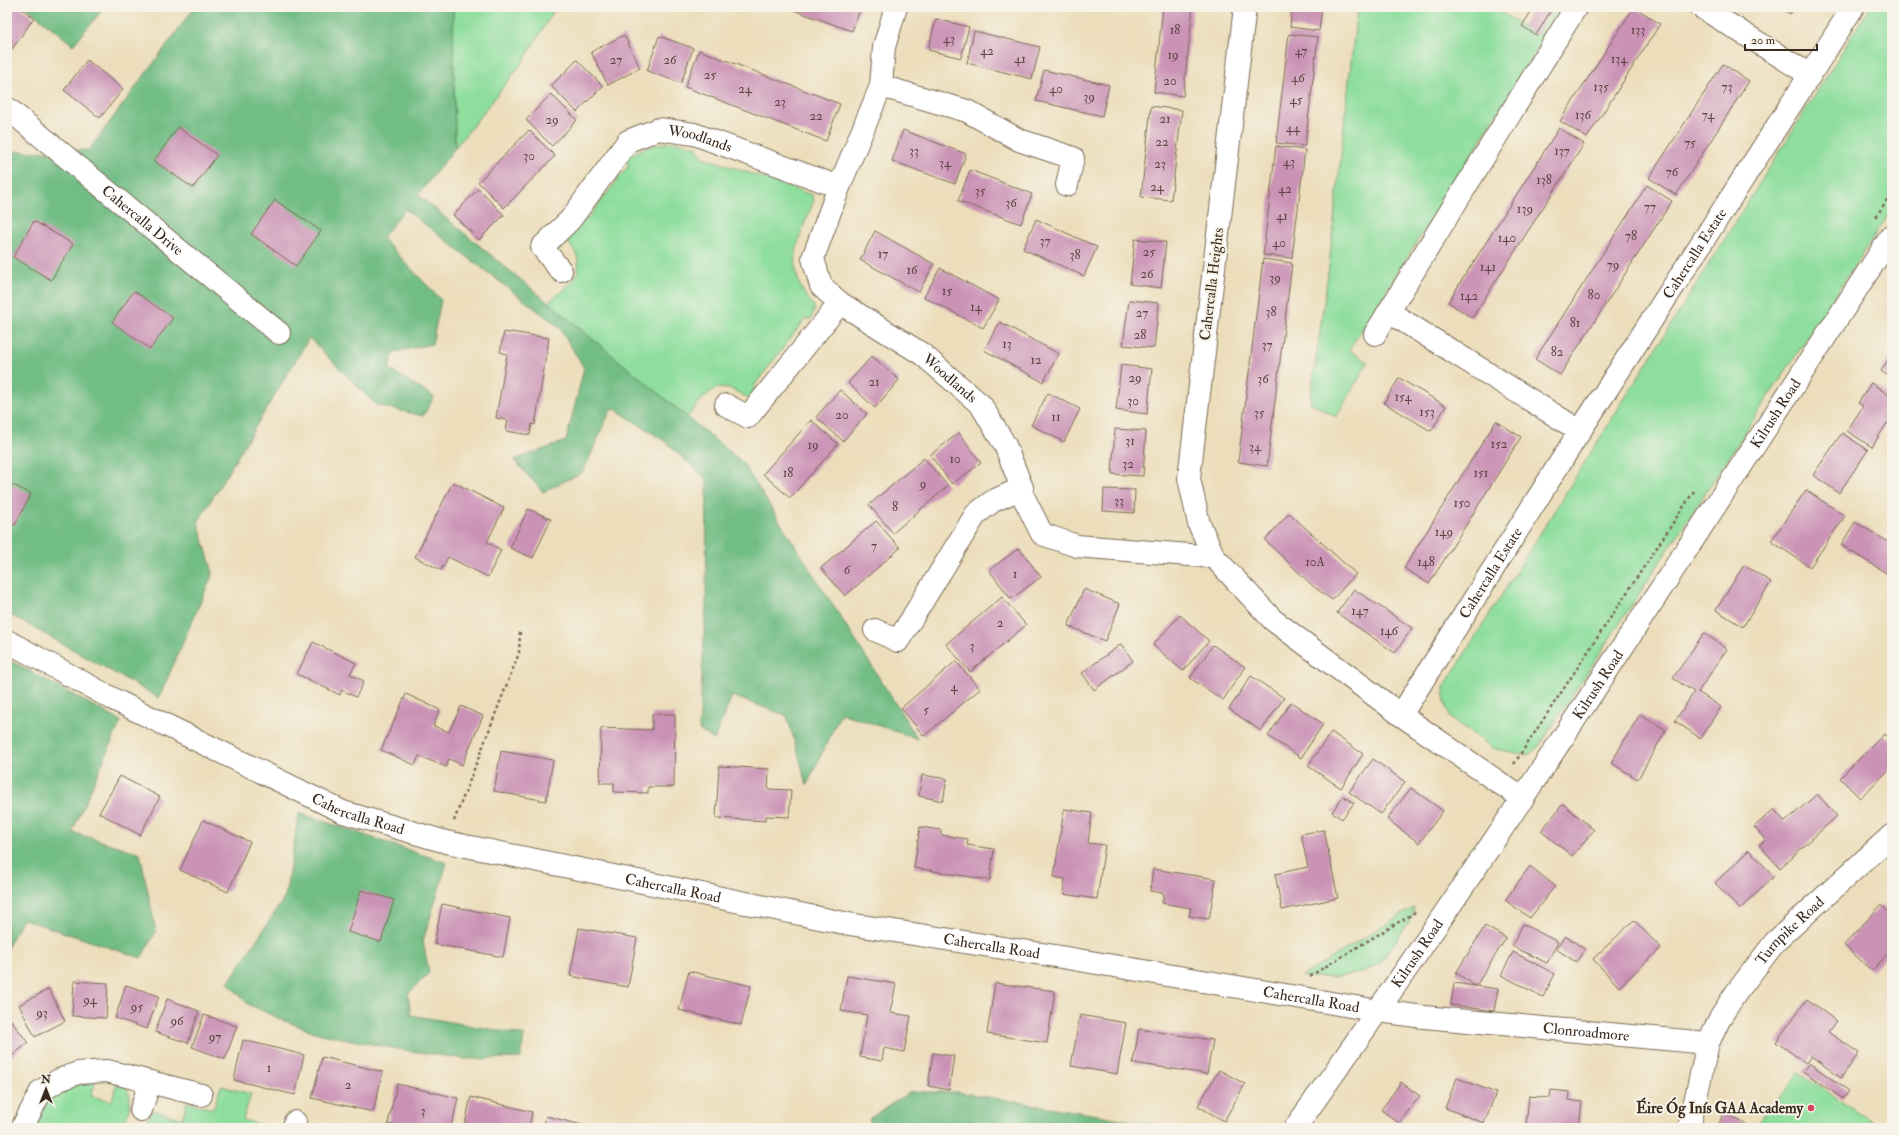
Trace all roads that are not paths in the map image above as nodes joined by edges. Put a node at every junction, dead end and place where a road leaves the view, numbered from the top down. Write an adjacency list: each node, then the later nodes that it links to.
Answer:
1 (896, 7): 7 (street, Woodlands)
2 (1245, 7): 20 (street, Cahercalla Heights)
3 (1576, 7): 14 (street)
4 (1700, 7): 6 (street)
5 (1853, 7): 6 (street, Cahercalla Estate)
6 (1810, 75): 18 (street, Cahercalla Estate)
7 (881, 86): 9 (street); 10 (street, Woodlands)
8 (7, 108): 15 (street, Cahercalla Drive)
9 (1067, 185)
10 (839, 187): 12 (street, Woodlands); 13 (street, Woodlands)
11 (1892, 235): 24 (street, Kilrush Road)
12 (561, 271)
13 (840, 303): 17 (street); 19 (street, Woodlands)
14 (1389, 312): 16 (street); 18 (street)
15 (279, 333)
16 (1375, 334)
17 (726, 405)
18 (1580, 431): 23 (street, Cahercalla Estate)
19 (1022, 488): 20 (street, Woodlands); 21 (street)
20 (1214, 557): 23 (street)
21 (875, 630)
22 (7, 641): 26 (street, Cahercalla Road)
23 (1401, 715): 24 (street)
24 (1523, 799): 26 (street, Kilrush Road)
25 (1892, 835): 27 (street, Turnpike Road)
26 (1379, 1011): 27 (street, Clonroadmore); 32 (street, Kilrush Road)
27 (1708, 1044): 33 (street)
28 (150, 1082): 29 (street); 30 (street); 31 (street)
29 (201, 1095)
30 (141, 1110)
31 (22, 1128)
32 (1295, 1128)
33 (1689, 1128)

